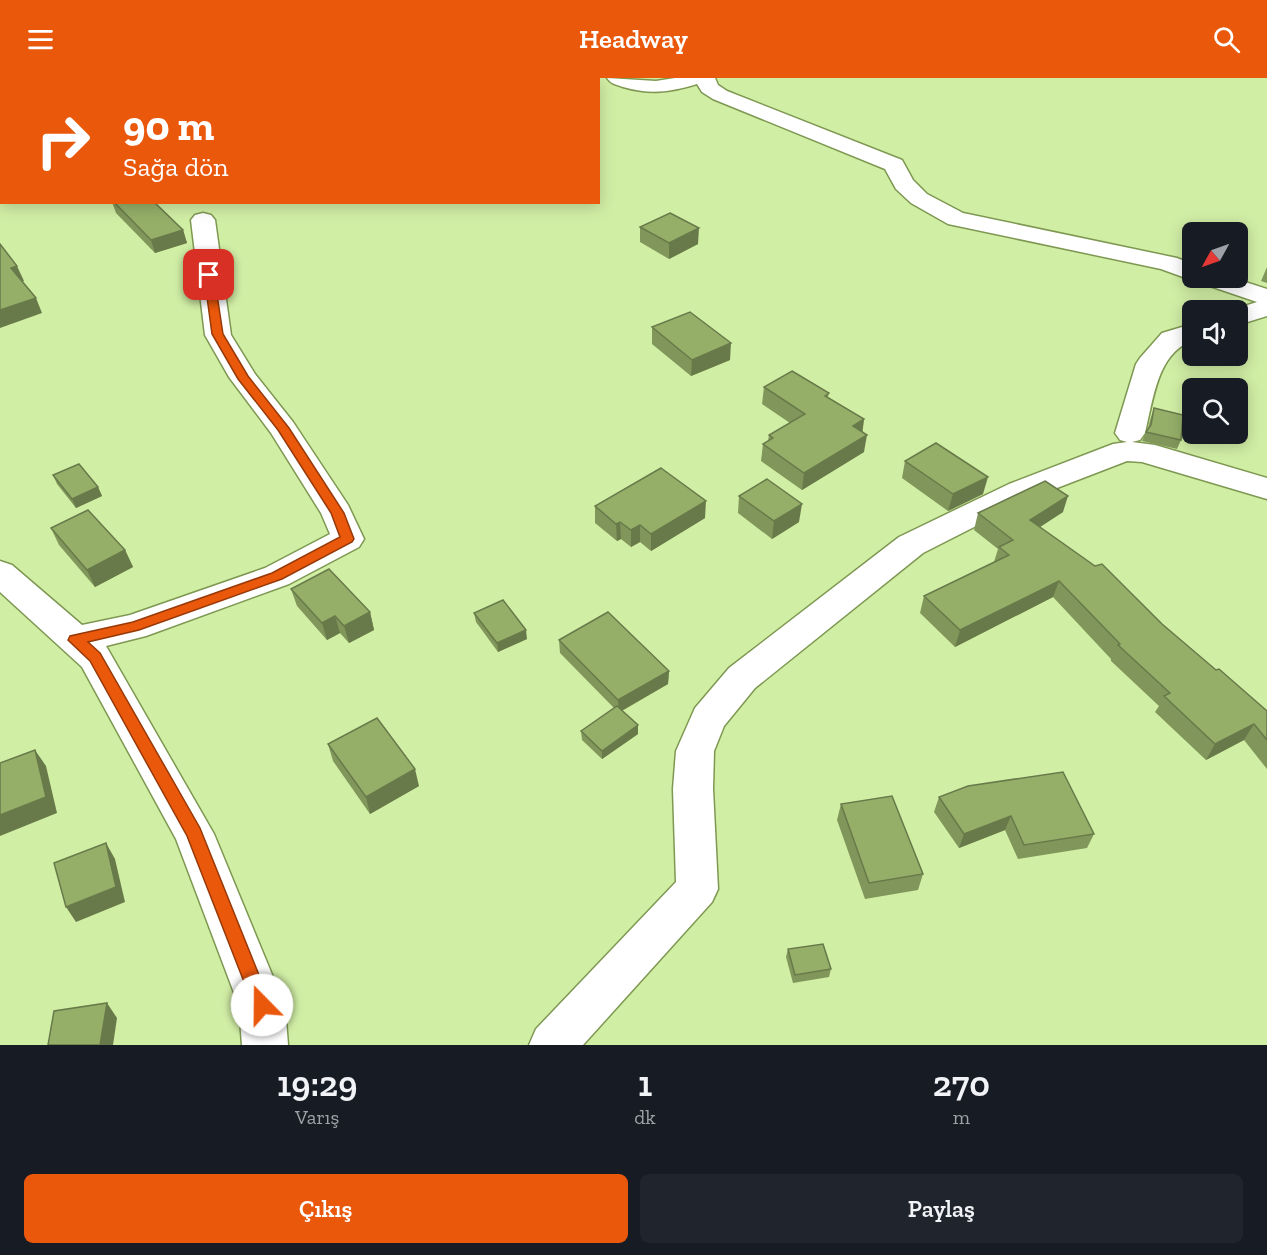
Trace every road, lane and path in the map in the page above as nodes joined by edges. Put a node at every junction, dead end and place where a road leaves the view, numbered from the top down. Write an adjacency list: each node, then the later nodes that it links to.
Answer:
1 (617, 78): 2 (street)
2 (696, 78): 3 (street)
3 (704, 78): 5 (street)
4 (203, 220): 14 (street)
5 (1182, 268)
6 (1240, 288): 7 (street)
7 (1267, 297)
8 (1267, 306): 9 (street)
9 (1248, 313)
10 (1182, 335): 11 (street)
11 (1130, 433)
12 (1267, 489): 16 (street)
13 (0, 573): 14 (street)
14 (76, 640): 15 (street)
15 (265, 1045)
16 (552, 1045)

